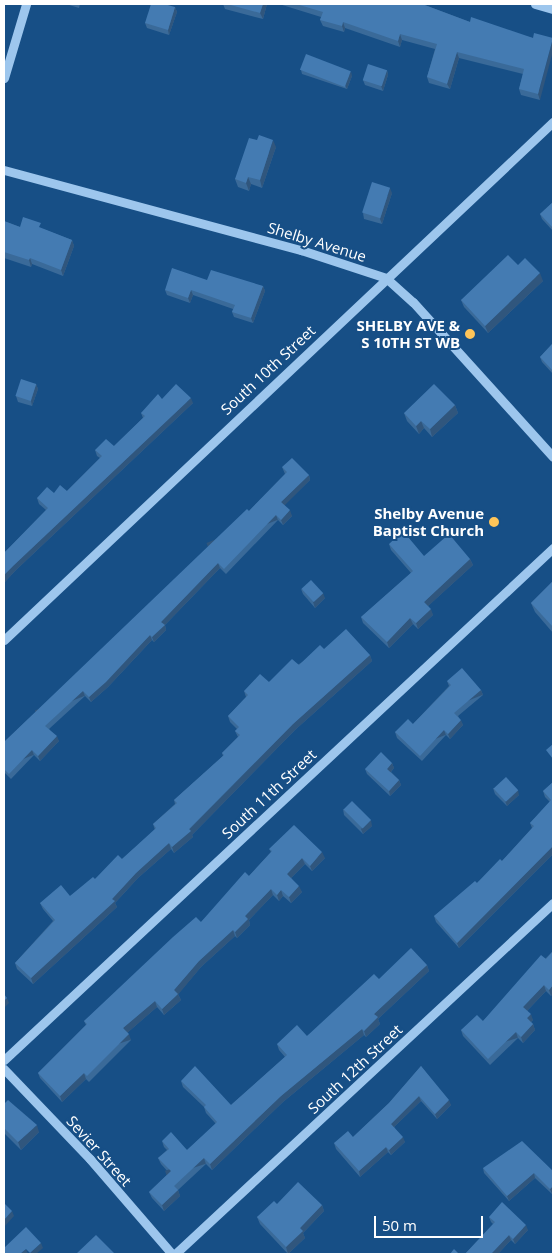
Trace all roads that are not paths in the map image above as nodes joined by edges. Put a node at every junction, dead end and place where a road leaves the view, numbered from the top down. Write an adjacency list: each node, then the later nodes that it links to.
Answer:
1 (26, 4): 4 (street)
2 (535, 4): 3 (street)
3 (553, 9)
4 (4, 78)
5 (553, 122): 7 (street, South 10th Street)
6 (4, 170): 7 (street, Shelby Avenue)
7 (386, 278): 8 (street, Shelby Avenue); 10 (street, South 10th Street)
8 (553, 457)
9 (553, 548): 12 (street, South 11th Street)
10 (4, 640)
11 (553, 903): 14 (street, South 12th Street)
12 (4, 1060)
13 (4, 1069): 14 (street, Sevier Street)
14 (173, 1254)

